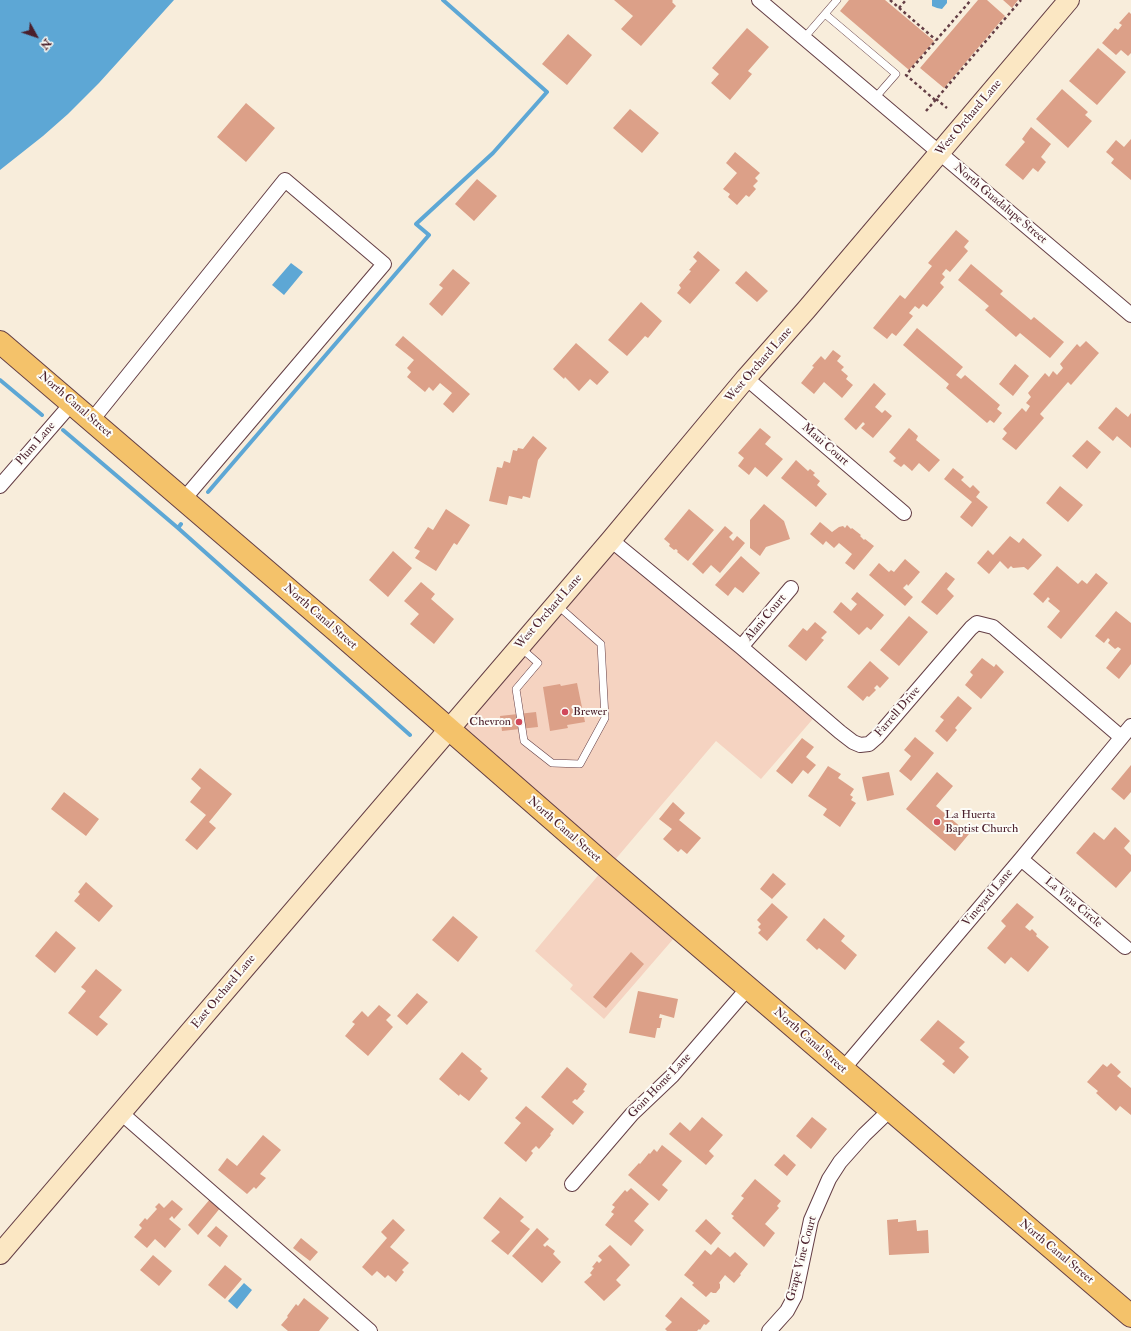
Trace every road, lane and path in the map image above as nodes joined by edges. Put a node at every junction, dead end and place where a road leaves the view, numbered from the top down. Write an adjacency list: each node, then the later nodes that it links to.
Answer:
1 (759, 0): 10 (street, North Guadalupe Street)
2 (837, 0): 9 (lane)
3 (890, 0): 8 (path)
4 (906, 0): 8 (path)
5 (971, 0): 11 (path)
6 (1021, 0): 13 (path)
7 (1069, 0): 16 (street, West Orchard Lane)
8 (899, 8): 11 (path)
9 (825, 14): 10 (lane); 12 (lane)
10 (804, 38): 12 (street, North Guadalupe Street)
11 (936, 40): 13 (path)
12 (875, 98): 16 (street, North Guadalupe Street)
13 (935, 100): 14 (path); 15 (path)
14 (947, 108)
15 (926, 111)
16 (939, 153): 17 (street, North Guadalupe Street); 19 (street, West Orchard Lane)
17 (1131, 315)
18 (0, 342): 20 (main road, North Canal Street)
19 (746, 378): 24 (street, Maui Court); 25 (street, West Orchard Lane)
20 (72, 403): 21 (main road, North Canal Street); 22 (street, Plum Lane)
21 (92, 420): 23 (main road, North Canal Street); 23 (street)
22 (0, 486)
23 (184, 498): 31 (main road, North Canal Street)
24 (904, 513)
25 (611, 540): 27 (street, West Orchard Lane); 29 (street, Farrell Drive)
26 (791, 588): 29 (street, Alani Court)
27 (556, 604): 28 (street, West Orchard Lane); 28 (lane)
28 (519, 646): 31 (street, West Orchard Lane)
29 (741, 647): 32 (street, Farrell Drive)
30 (1131, 726): 32 (street, Vineyard Lane)
31 (449, 730): 35 (main road, North Canal Street); 38 (street, East Orchard Lane)
32 (1121, 737): 33 (street, Vineyard Lane)
33 (1021, 859): 34 (street, La Vina Circle); 36 (street, Vineyard Lane)
34 (1125, 947)
35 (748, 988): 36 (main road, North Canal Street); 39 (street, Goin Home Lane)
36 (843, 1070): 37 (main road, North Canal Street)
37 (890, 1110): 41 (main road, North Canal Street); 43 (street, Grape Vine Court)
38 (120, 1112): 40 (street, East Orchard Lane); 42 (street)
39 (572, 1184)
40 (0, 1254)
41 (1131, 1316)
42 (370, 1331)
43 (769, 1331)

